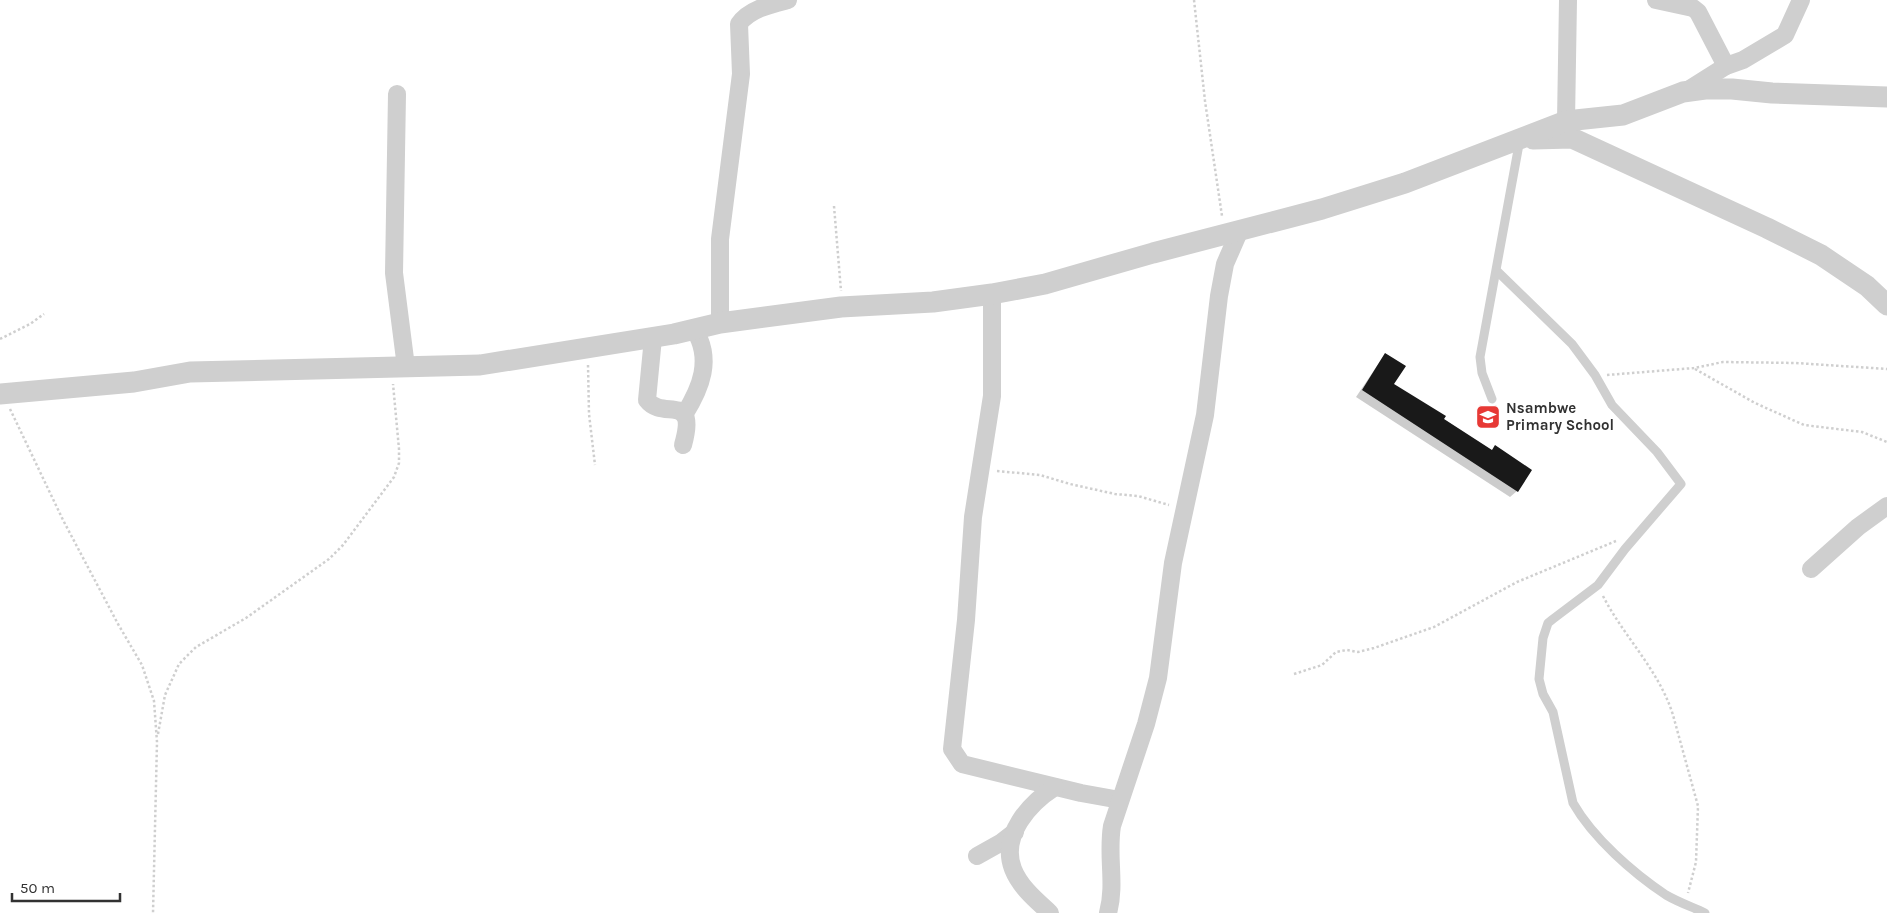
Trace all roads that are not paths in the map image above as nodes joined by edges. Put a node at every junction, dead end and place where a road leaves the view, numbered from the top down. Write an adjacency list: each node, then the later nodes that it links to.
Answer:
1 (788, 0): 15 (street)
2 (1568, 0): 9 (street)
3 (1656, 0): 5 (street)
4 (1801, 0): 5 (street)
5 (1726, 66): 6 (street)
6 (1683, 92): 8 (street); 9 (street)
7 (397, 94): 18 (street)
8 (1887, 97)
9 (1566, 121): 10 (street)
10 (1520, 139): 11 (street); 12 (lane); 14 (street)
11 (1233, 233): 13 (street); 26 (street)
12 (1498, 272): 20 (lane); 31 (lane)
13 (992, 294): 15 (street); 25 (street)
14 (1887, 305)
15 (720, 323): 16 (street)
16 (694, 329): 17 (street); 21 (street)
17 (653, 338): 18 (street); 21 (street)
18 (398, 367): 19 (street)
19 (2, 394)
20 (1492, 398)
21 (684, 415): 22 (street)
22 (683, 445)
23 (1887, 506): 24 (street)
24 (1810, 569)
25 (1055, 787): 26 (street); 27 (street)
26 (1120, 800): 30 (street)
27 (1015, 832): 28 (street); 29 (street)
28 (977, 856)
29 (1050, 913)
30 (1108, 913)
31 (1705, 913)

